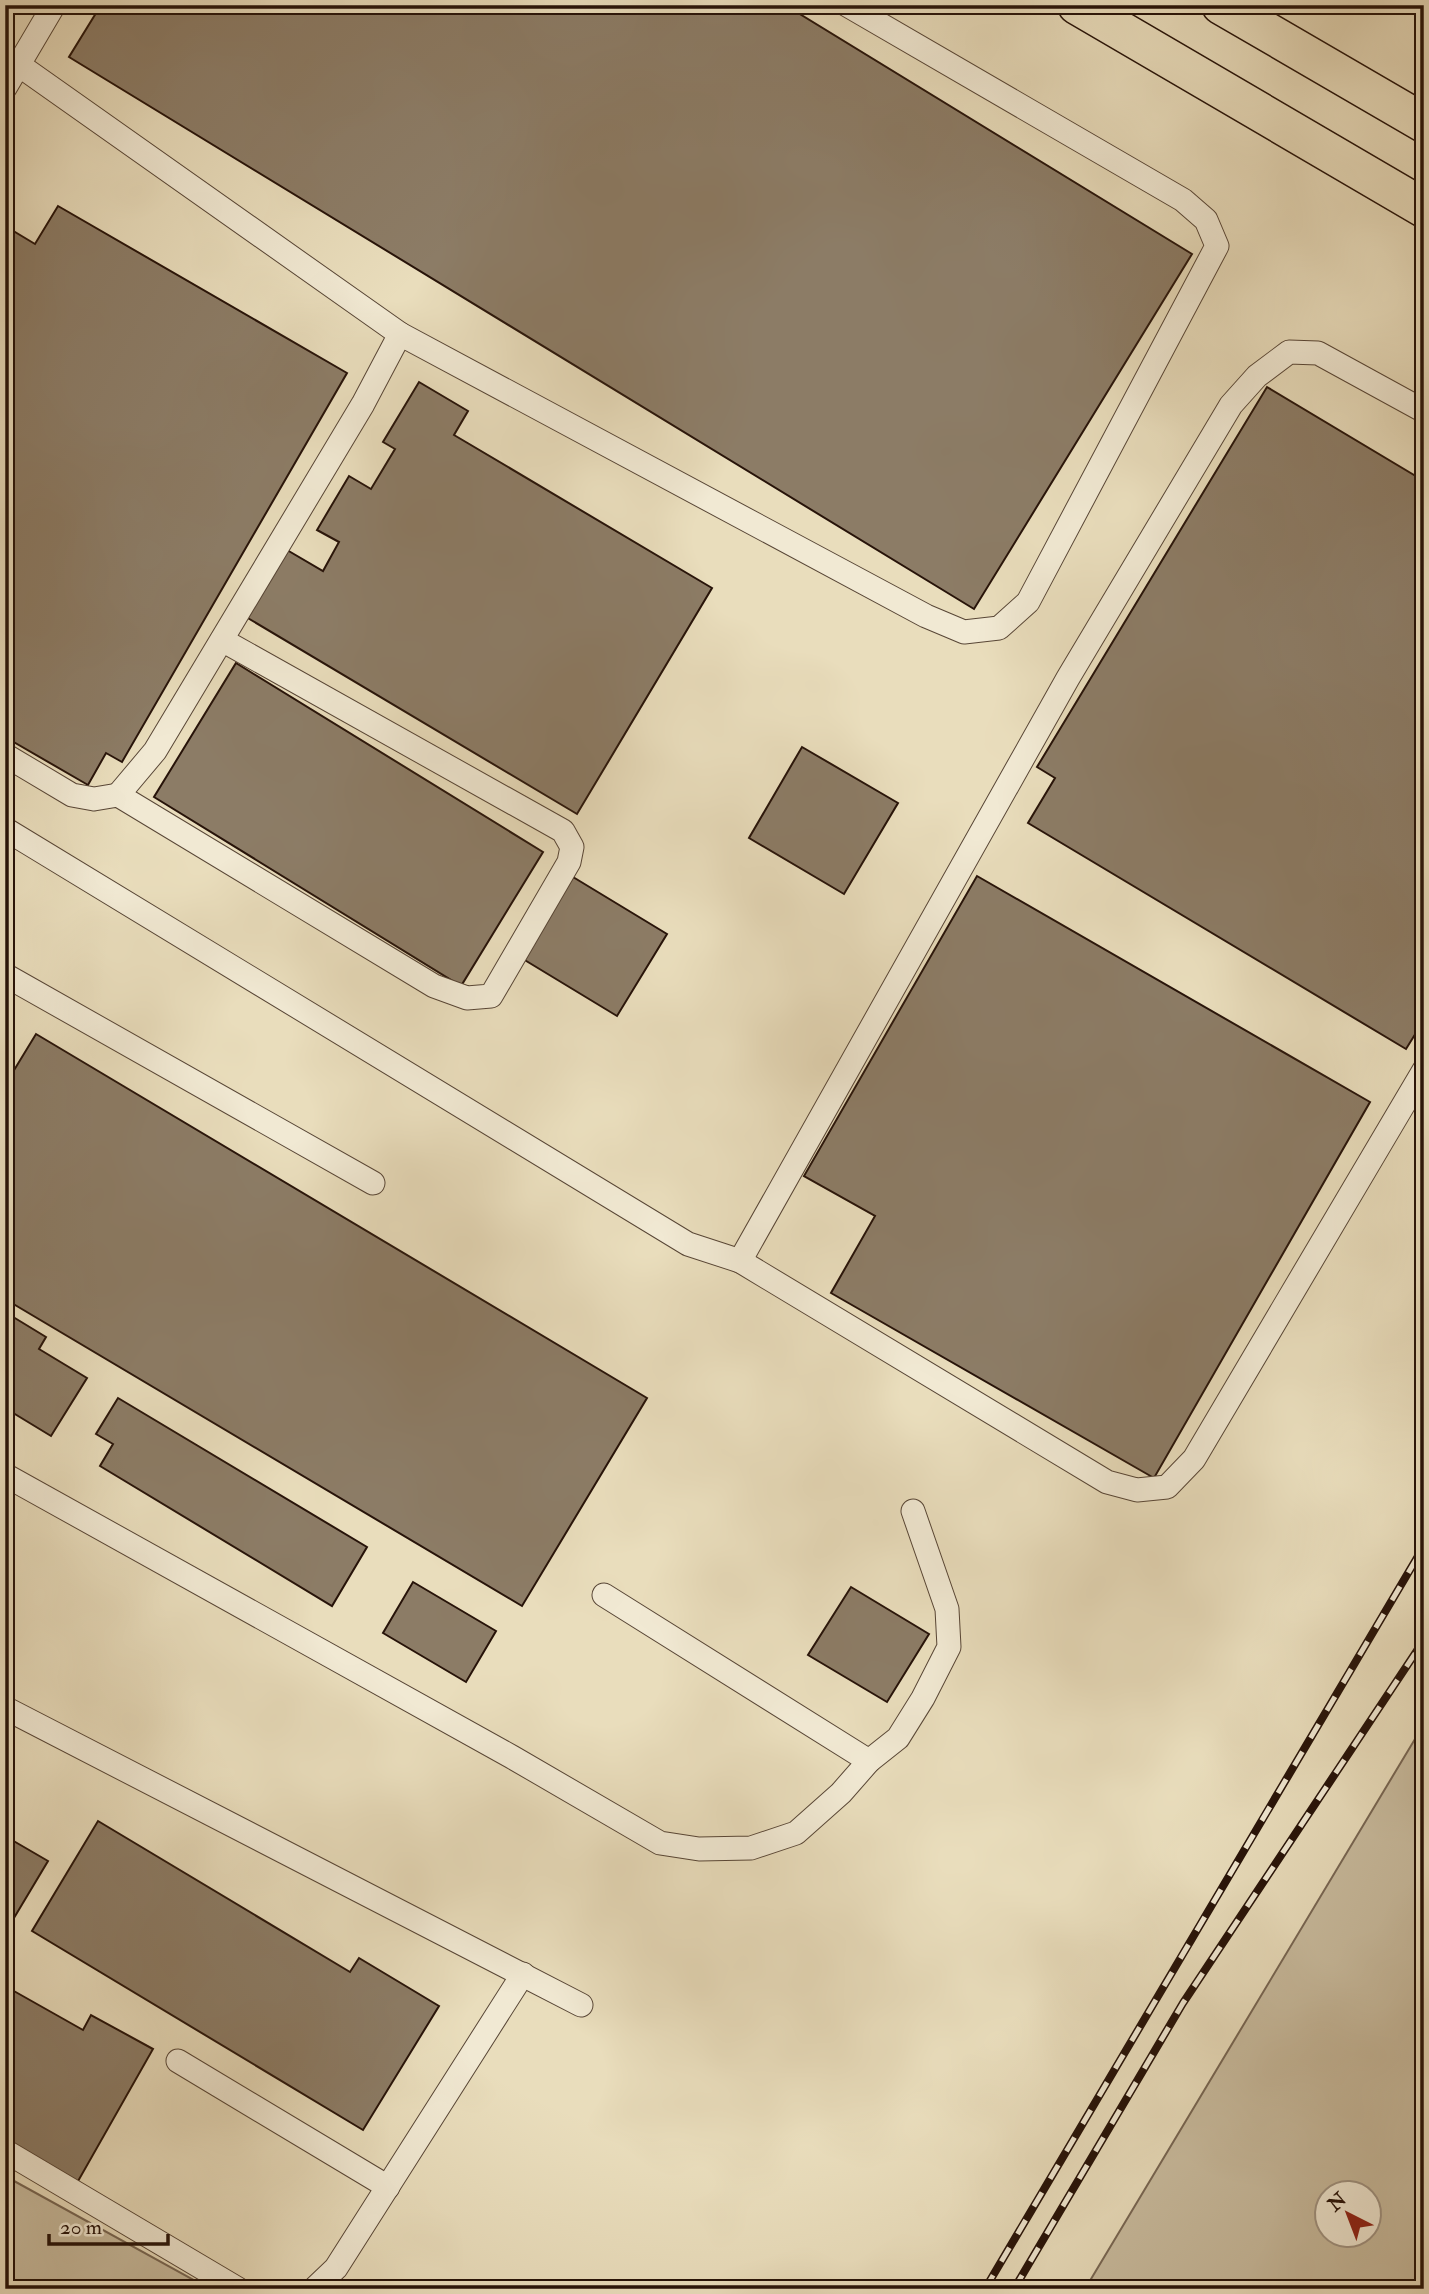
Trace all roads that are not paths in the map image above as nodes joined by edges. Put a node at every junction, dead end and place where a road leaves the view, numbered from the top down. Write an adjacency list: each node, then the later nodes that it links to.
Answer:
1 (54, 5): 5 (lane)
2 (847, 5): 9 (lane)
3 (1077, 5): 8 (highway)
4 (1221, 5): 7 (highway)
5 (12, 61): 6 (lane); 9 (lane)
6 (5, 88)
7 (1424, 123)
8 (1424, 208)
9 (400, 334): 11 (lane)
10 (1424, 411): 18 (lane)
11 (222, 640): 13 (lane); 13 (lane)
12 (5, 755): 13 (lane)
13 (118, 796)
14 (5, 829): 18 (lane)
15 (5, 975): 17 (lane)
16 (1424, 1070): 18 (lane)
17 (373, 1183)
18 (740, 1261)
19 (5, 1475): 23 (lane)
20 (914, 1511): 23 (lane)
21 (604, 1595): 23 (lane)
22 (5, 1708): 24 (lane)
23 (869, 1761)
24 (523, 1974): 25 (lane); 28 (lane)
25 (582, 2006)
26 (178, 2062): 28 (lane)
27 (5, 2151): 29 (lane)
28 (388, 2187): 30 (lane)
29 (239, 2289)
30 (314, 2289)

